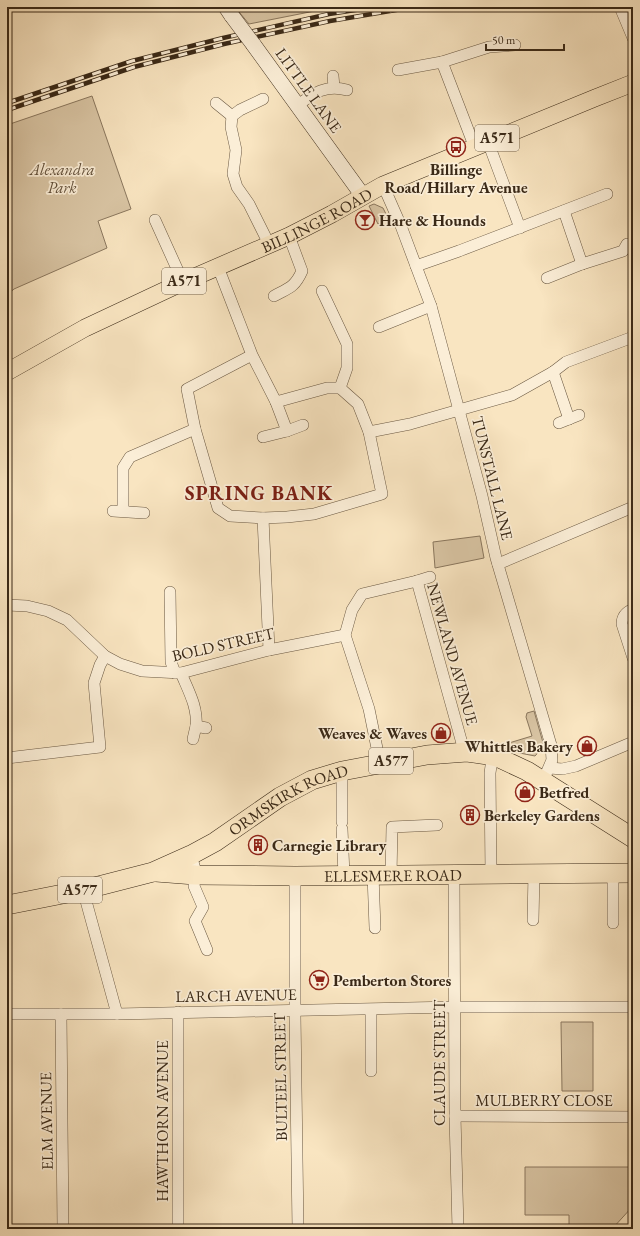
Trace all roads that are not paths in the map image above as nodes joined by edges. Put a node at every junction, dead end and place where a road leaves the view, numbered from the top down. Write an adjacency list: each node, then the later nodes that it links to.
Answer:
1 (620, 7): 3 (street)
2 (229, 12): 11 (street, LITTLE LANE, bridge)
3 (633, 38)
4 (511, 48): 5 (street)
5 (442, 62): 6 (street); 13 (street)
6 (398, 70)
7 (633, 83): 13 (main road, BILLINGE ROAD / A571)
8 (347, 90): 11 (street)
9 (263, 99): 12 (street)
10 (216, 103): 12 (street)
11 (298, 105): 16 (street, LITTLE LANE)
12 (232, 116): 21 (street)
13 (481, 145): 14 (main road, BILLINGE ROAD / A571); 19 (street)
14 (383, 185): 16 (main road, BILLINGE ROAD / A571); 24 (street, TUNSTALL LANE)
15 (607, 194): 17 (street)
16 (363, 196): 20 (main road, BILLINGE ROAD / A571)
17 (564, 211): 19 (street); 23 (street)
18 (155, 220): 27 (street)
19 (520, 228): 24 (street)
20 (289, 236): 21 (main road, BILLINGE ROAD / A571); 29 (street)
21 (269, 244): 25 (main road, BILLINGE ROAD / A571)
22 (626, 250): 23 (street)
23 (582, 264): 26 (street)
24 (416, 266): 30 (street, TUNSTALL LANE)
25 (218, 267): 27 (main road, BILLINGE ROAD / A571); 33 (street)
26 (547, 278)
27 (183, 282): 34 (main road, BILLINGE ROAD / A571)
28 (322, 291): 36 (street)
29 (274, 296)
30 (431, 306): 31 (street); 38 (street, TUNSTALL LANE)
31 (379, 327)
32 (633, 337): 35 (street)
33 (252, 355): 37 (street); 41 (street)
34 (7, 372)
35 (553, 372): 38 (street); 39 (street)
36 (340, 388): 37 (street); 43 (street)
37 (276, 402): 42 (street)
38 (460, 411): 43 (street); 48 (street, TUNSTALL LANE)
39 (569, 419)
40 (303, 425): 42 (street)
41 (195, 429): 46 (street); 47 (street)
42 (287, 431): 44 (street)
43 (369, 432): 47 (street)
44 (263, 437)
45 (633, 507): 48 (street)
46 (144, 513)
47 (263, 518): 55 (street)
48 (498, 564): 66 (street, TUNSTALL LANE)
49 (430, 577): 50 (street)
50 (417, 581): 54 (street, NEWLAND AVENUE); 61 (street, NEWLAND AVENUE)
51 (170, 592): 58 (street)
52 (7, 605): 56 (street, BOLD STREET)
53 (633, 609): 57 (street)
54 (345, 635): 55 (street, BOLD STREET); 64 (street)
55 (269, 650): 58 (street, BOLD STREET)
56 (105, 656): 58 (street, BOLD STREET); 63 (street)
57 (633, 658)
58 (178, 673): 59 (street)
59 (193, 739)
60 (633, 742): 66 (street)
61 (466, 752): 62 (highway, ORMSKIRK ROAD / A577); 64 (highway, ORMSKIRK ROAD / A577)
62 (497, 757): 66 (highway, ORMSKIRK ROAD / A577); 75 (street)
63 (7, 758)
64 (380, 763): 65 (highway, ORMSKIRK ROAD / A577)
65 (342, 771): 69 (highway, ORMSKIRK ROAD / A577); 79 (street)
66 (547, 774): 68 (highway, ORMSKIRK ROAD / A577)
67 (437, 825): 80 (street)
68 (633, 838)
69 (215, 842): 70 (highway, ORMSKIRK ROAD / A577); 78 (highway)
70 (191, 855): 71 (highway, ORMSKIRK ROAD / A577); 77 (street)
71 (153, 872): 77 (highway, ELLESMERE ROAD / A577); 82 (highway, ORMSKIRK ROAD / A577)
72 (613, 873): 73 (highway, ELLESMERE ROAD / A577); 76 (highway, ELLESMERE ROAD / A577); 85 (street)
73 (633, 873)
74 (454, 874): 75 (highway, ELLESMERE ROAD / A577); 80 (highway, ELLESMERE ROAD / A577); 88 (street, CLAUDE STREET)
75 (491, 874): 76 (highway, ELLESMERE ROAD / A577)
76 (534, 874): 84 (street)
77 (195, 875): 78 (highway, ELLESMERE ROAD / A577); 87 (street)
78 (223, 875): 81 (highway, ELLESMERE ROAD / A577)
79 (344, 875): 80 (highway, ELLESMERE ROAD / A577); 81 (highway, ELLESMERE ROAD / A577)
80 (382, 875): 86 (street)
81 (295, 876): 90 (street, BULTEEL STREET)
82 (84, 890): 83 (highway, ORMSKIRK ROAD / A577); 95 (street)
83 (7, 905)
84 (533, 920)
85 (613, 923)
86 (375, 928)
87 (207, 950)
88 (455, 1007): 89 (street, LARCH AVENUE); 91 (street, LARCH AVENUE); 97 (street, CLAUDE STREET)
89 (633, 1007)
90 (295, 1010): 91 (street, LARCH AVENUE); 92 (street, LARCH AVENUE); 101 (street, BULTEEL STREET)
91 (371, 1010): 96 (street)
92 (178, 1012): 95 (street, LARCH AVENUE); 100 (street, HAWTHORN AVENUE)
93 (7, 1014): 94 (street, LARCH AVENUE)
94 (61, 1014): 95 (street, LARCH AVENUE); 99 (street, ELM AVENUE)
95 (117, 1014)
96 (371, 1071)
97 (455, 1116): 98 (street, MULBERRY CLOSE); 102 (street, CLAUDE STREET)
98 (633, 1117)
99 (63, 1229)
100 (178, 1229)
101 (298, 1229)
102 (458, 1229)

